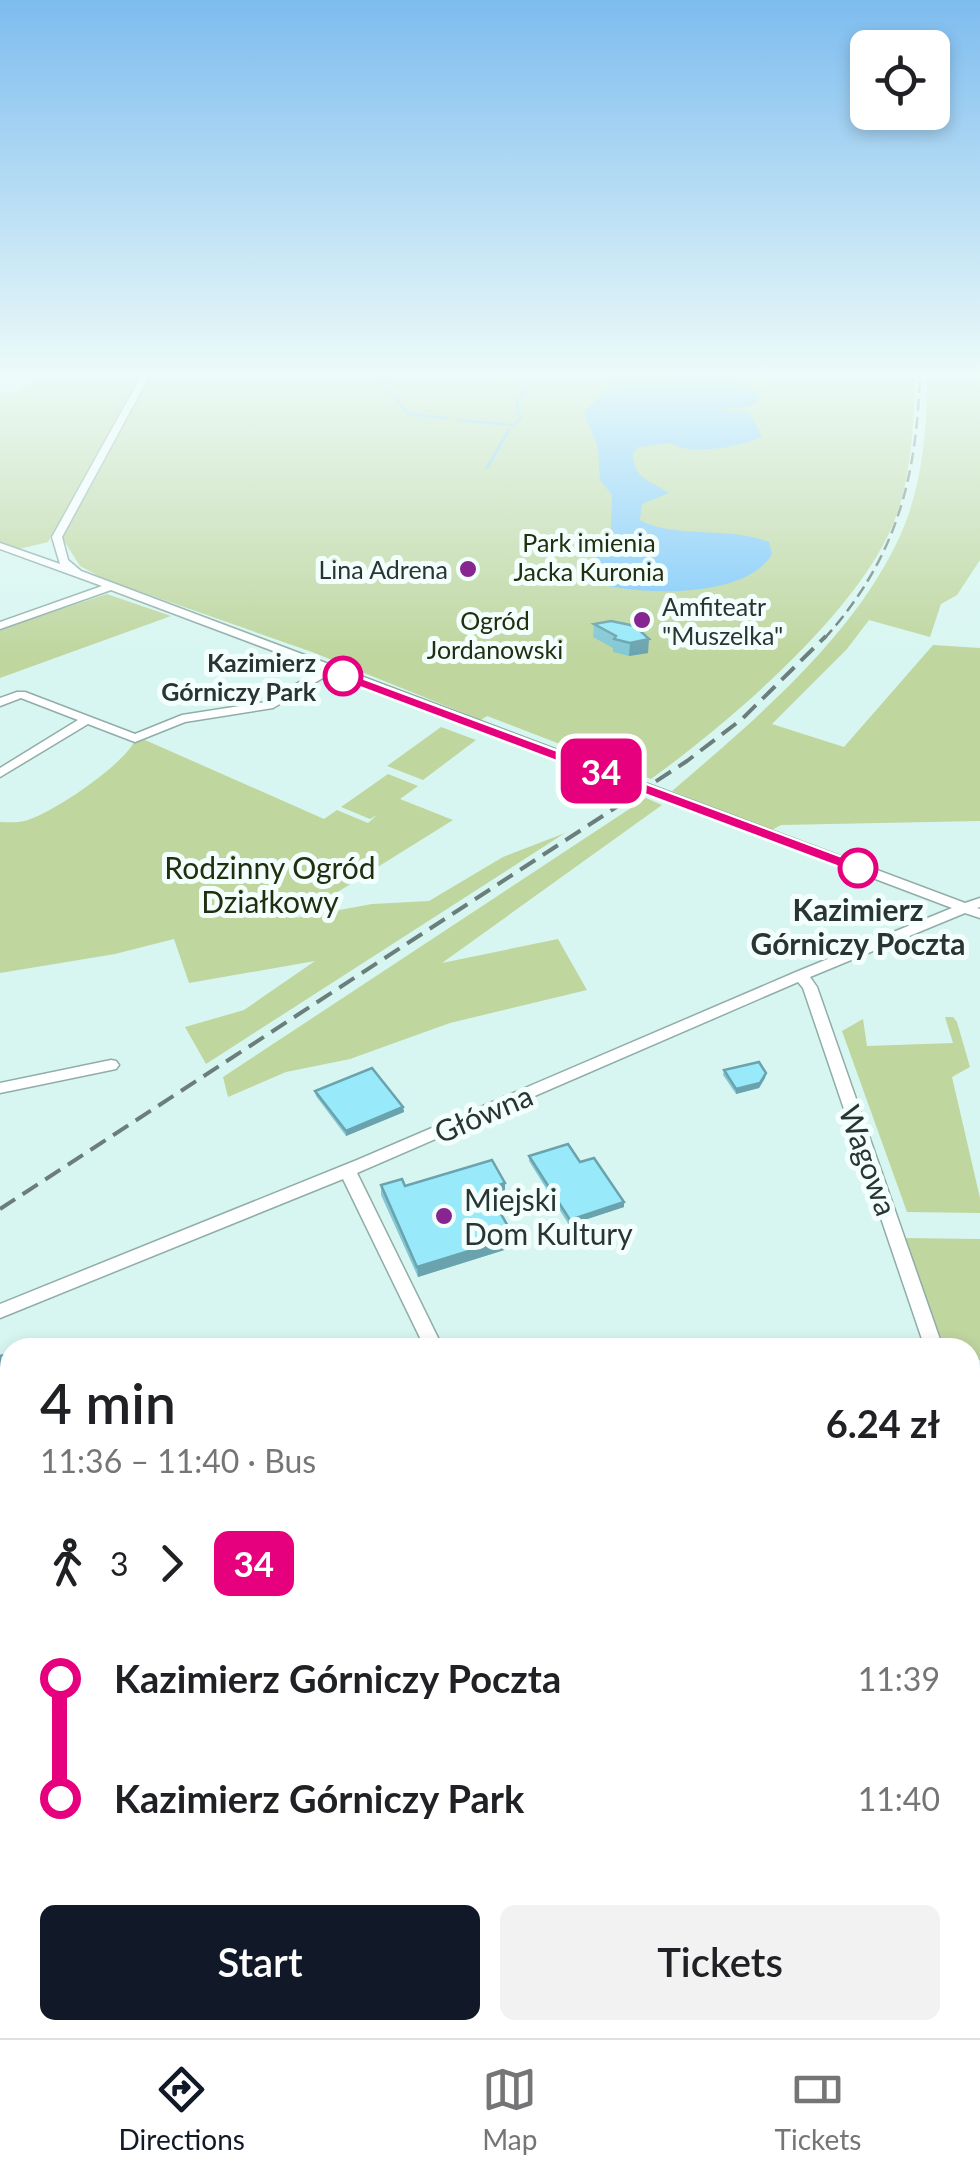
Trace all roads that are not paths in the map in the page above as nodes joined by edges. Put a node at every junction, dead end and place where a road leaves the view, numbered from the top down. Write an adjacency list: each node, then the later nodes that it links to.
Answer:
1 (94, 466): 3 (street)
2 (0, 546): 4 (street)
3 (58, 552): 4 (street); 5 (street)
4 (32, 559): 5 (street)
5 (76, 572): 6 (street)
6 (110, 587): 7 (street); 8 (street)
7 (0, 626)
8 (328, 670): 10 (street); 12 (street)
9 (0, 702): 10 (street)
10 (86, 720): 11 (street)
11 (0, 773)
12 (975, 908): 13 (street, Główna)
13 (801, 974): 16 (street, Główna); 19 (street, Wagowa)
14 (111, 1065): 15 (street)
15 (0, 1088)
16 (348, 1171): 17 (street, Główna); 18 (street)
17 (0, 1311)
18 (429, 1338)
19 (931, 1338)

